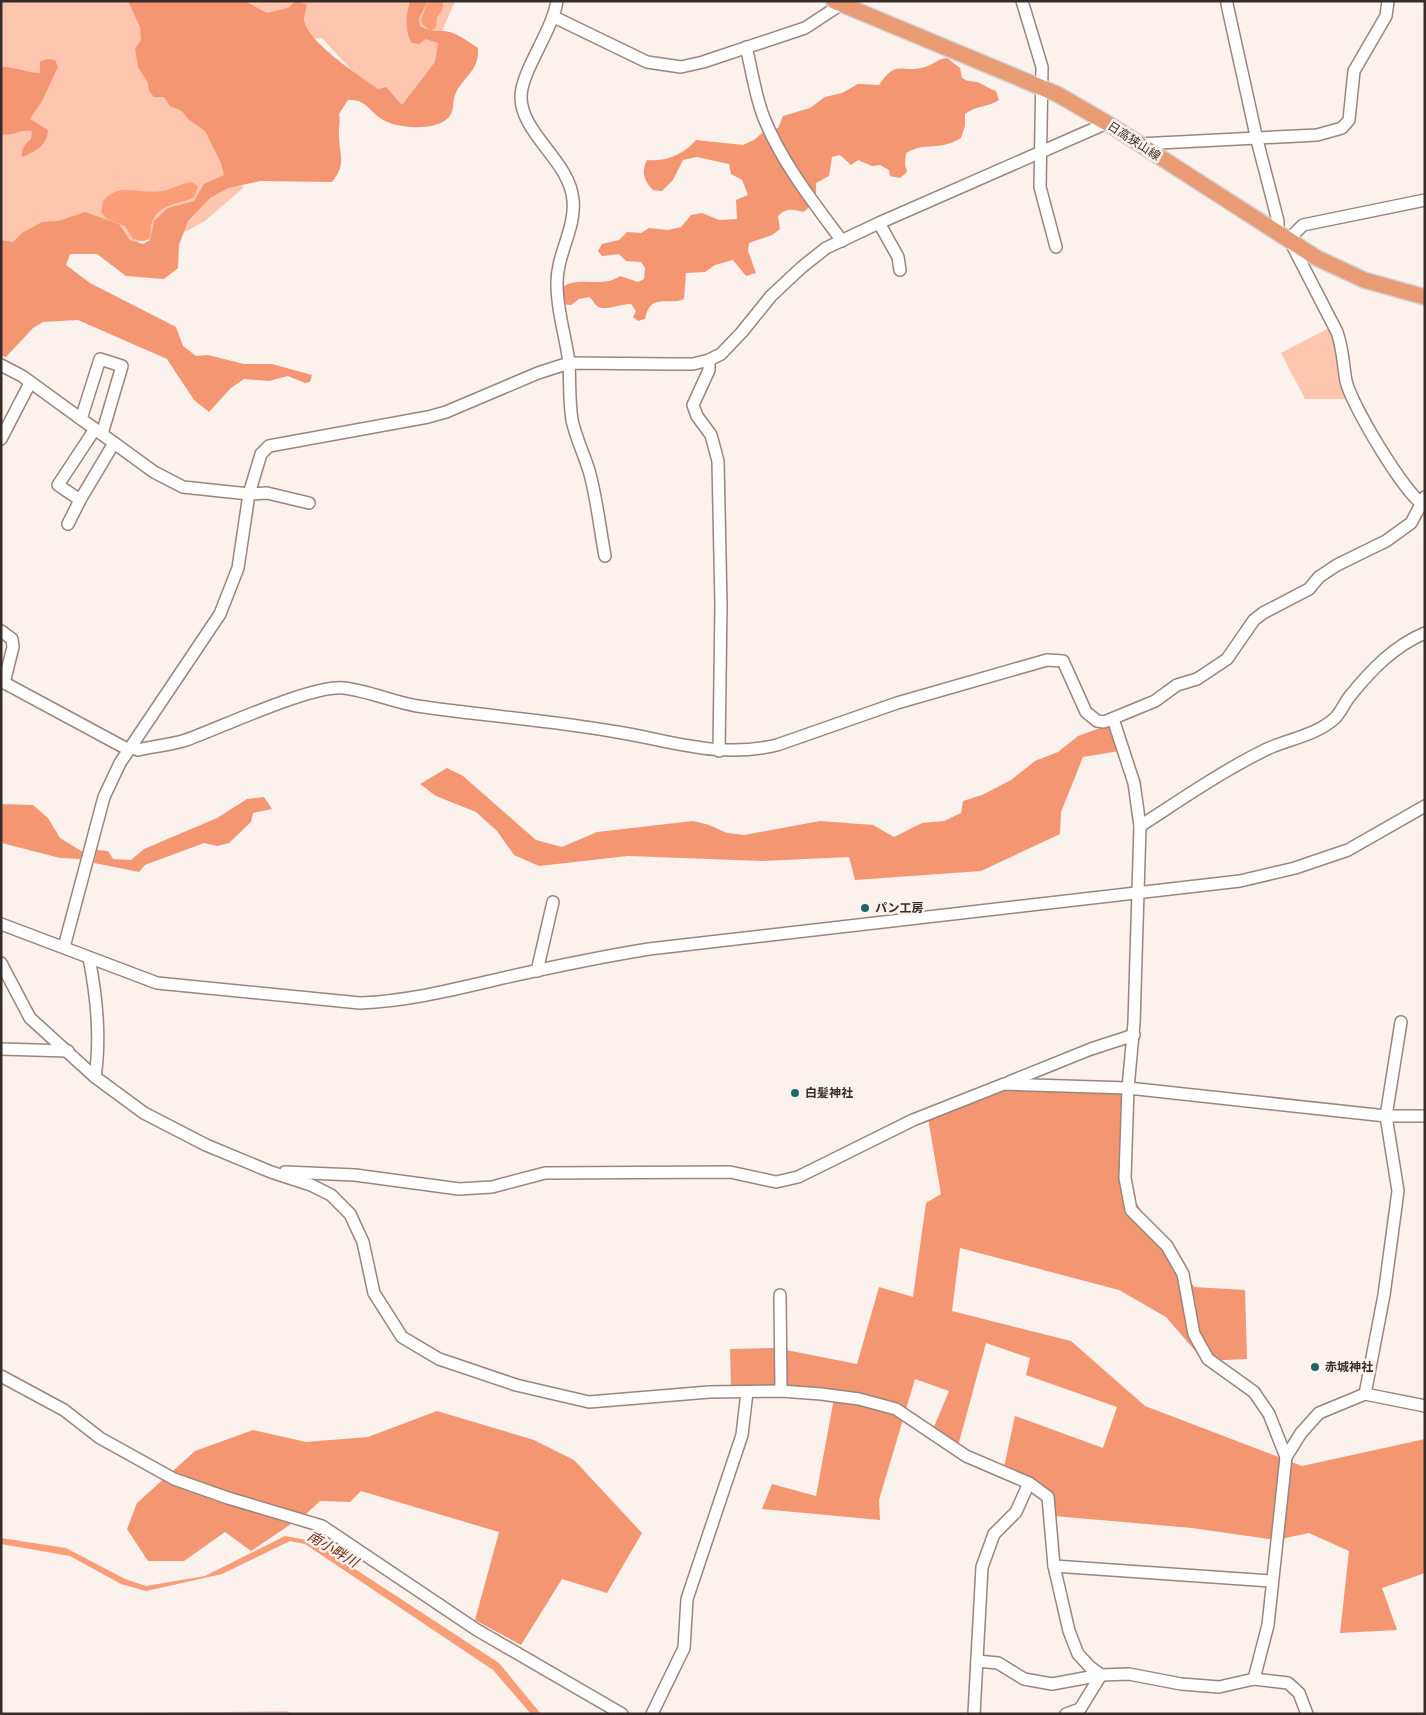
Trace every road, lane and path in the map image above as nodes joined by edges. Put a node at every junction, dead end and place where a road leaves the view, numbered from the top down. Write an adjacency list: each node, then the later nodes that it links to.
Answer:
1 (557, 1): 6 (street)
2 (1022, 1): 8 (street)
3 (1388, 1): 10 (street)
4 (845, 4): 7 (street); 8 (main road, 日高狭山線)
5 (1227, 4): 10 (street)
6 (554, 17): 7 (street); 21 (street)
7 (746, 47): 16 (street)
8 (1042, 86): 9 (main road, 日高狭山線); 12 (street)
9 (1107, 123): 11 (main road, 日高狭山線); 12 (street)
10 (1257, 140): 11 (street); 15 (street)
11 (1139, 144): 15 (main road, 日高狭山線)
12 (1042, 150): 14 (street); 17 (street)
13 (1425, 200): 15 (street)
14 (879, 223): 16 (street); 18 (street)
15 (1283, 236): 19 (main road, 日高狭山線); 30 (street)
16 (842, 241): 20 (street)
17 (1056, 247)
18 (900, 270)
19 (1425, 297)
20 (710, 360): 21 (street); 39 (street)
21 (569, 363): 28 (street); 33 (street)
22 (1, 365): 23 (street)
23 (30, 382): 24 (street); 26 (street)
24 (81, 419): 25 (street); 25 (street)
25 (99, 432): 27 (street); 29 (street)
26 (1, 439)
27 (114, 443): 28 (street); 29 (street)
28 (249, 494): 31 (street); 38 (street)
29 (80, 500): 32 (street)
30 (1423, 502): 37 (street)
31 (309, 503)
32 (68, 524)
33 (605, 556)
34 (1, 630): 36 (street)
35 (1425, 633): 41 (street)
36 (3, 682): 38 (street)
37 (1114, 719): 39 (street); 41 (street)
38 (130, 748): 39 (street); 45 (street)
39 (719, 751)
40 (1425, 806): 42 (street)
41 (1140, 826): 42 (street)
42 (1139, 892): 48 (street); 50 (street)
43 (553, 902): 48 (street)
44 (1, 924): 45 (street)
45 (64, 947): 46 (street)
46 (89, 958): 48 (street); 53 (street)
47 (1, 963): 52 (street)
48 (537, 971)
49 (1401, 1022): 56 (street)
50 (1134, 1035): 54 (street); 55 (street)
51 (1, 1049): 52 (street)
52 (68, 1051): 53 (street)
53 (95, 1077): 58 (street)
54 (1004, 1084): 55 (street); 58 (street)
55 (1128, 1088): 56 (street); 65 (street)
56 (1386, 1116): 57 (street); 63 (street)
57 (1425, 1116)
58 (271, 1172): 62 (street)
59 (780, 1295): 61 (street)
60 (1, 1376): 72 (street)
61 (781, 1391): 62 (street); 66 (street)
62 (747, 1392): 73 (street)
63 (1365, 1394): 64 (street); 65 (street)
64 (1425, 1406)
65 (1286, 1457): 68 (street)
66 (1029, 1484): 67 (street); 69 (street)
67 (1054, 1566): 68 (street); 70 (street)
68 (1271, 1581): 71 (street)
69 (977, 1661): 70 (street); 74 (street)
70 (1101, 1675): 71 (street); 75 (street)
71 (1254, 1679): 76 (street)
72 (622, 1714)
73 (652, 1714)
74 (974, 1714)
75 (1066, 1714)
76 (1307, 1714)

